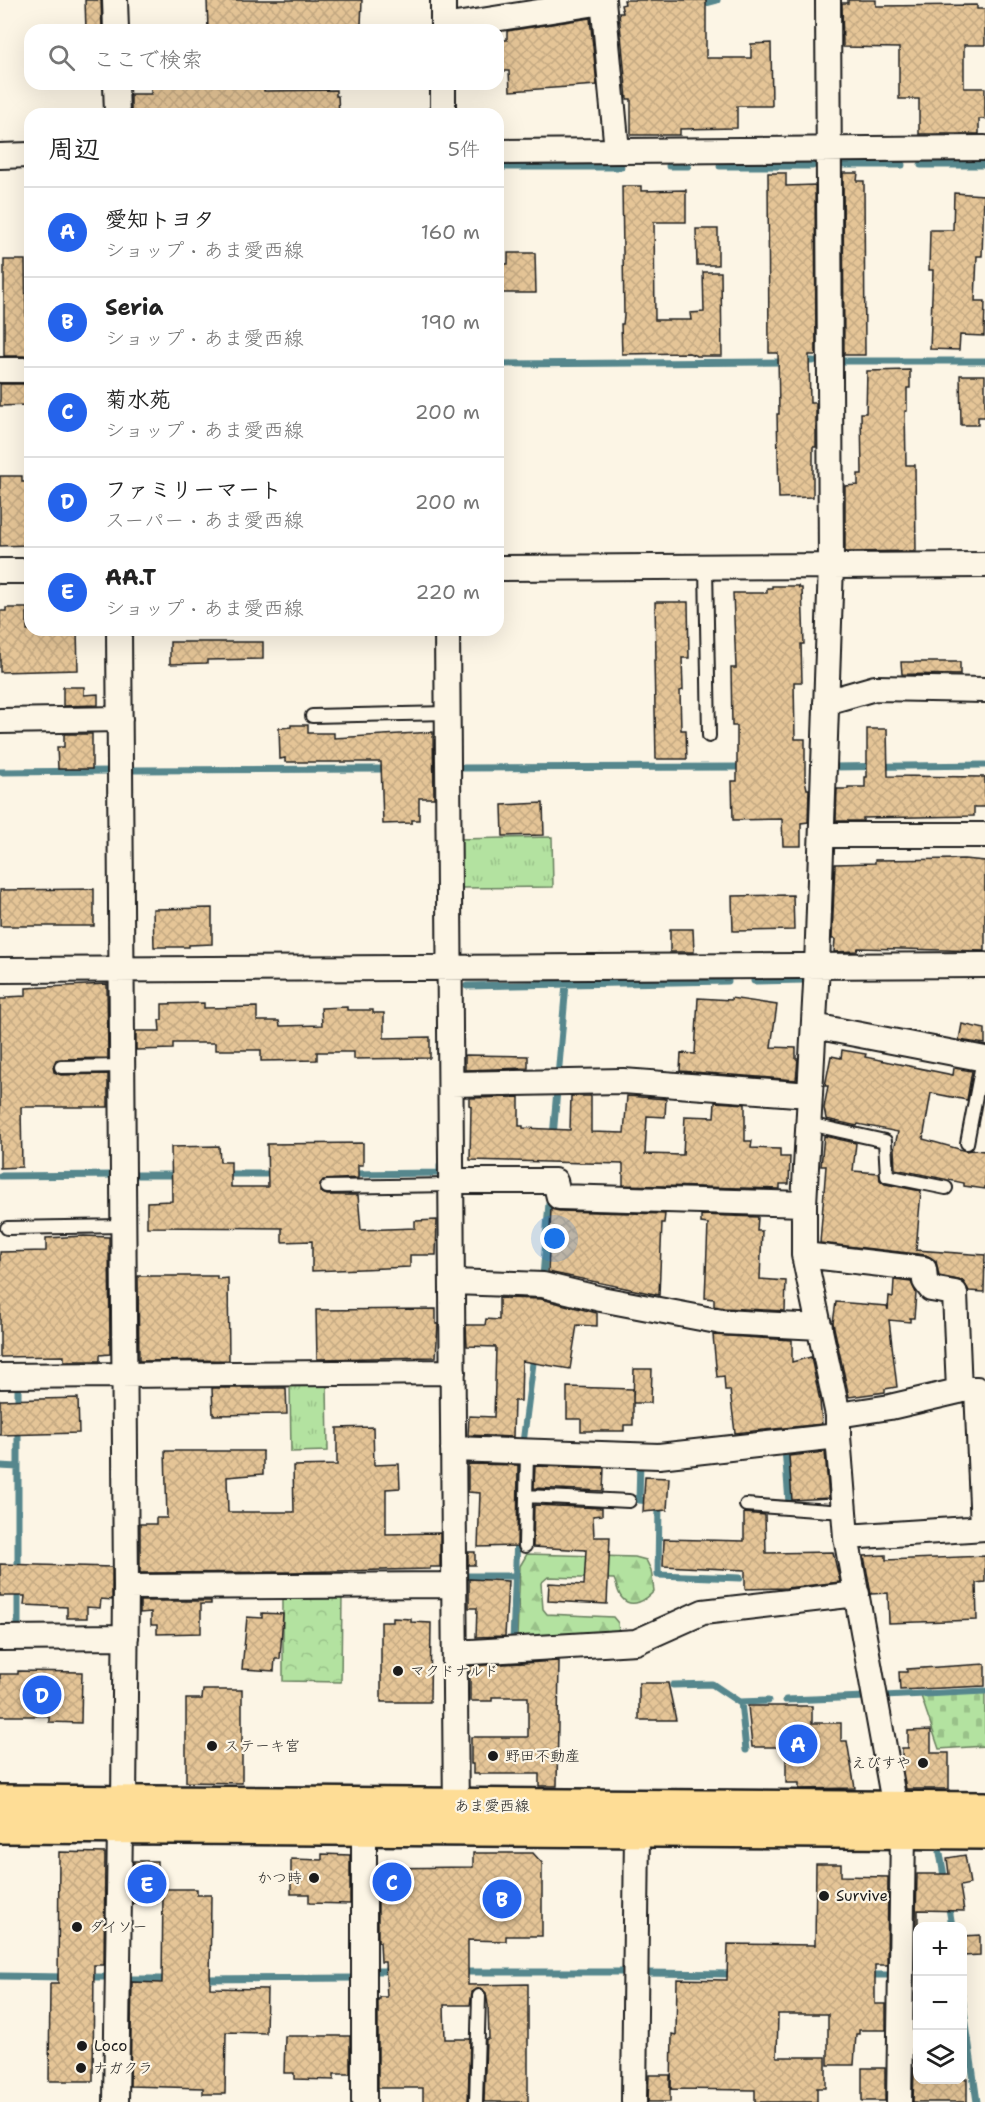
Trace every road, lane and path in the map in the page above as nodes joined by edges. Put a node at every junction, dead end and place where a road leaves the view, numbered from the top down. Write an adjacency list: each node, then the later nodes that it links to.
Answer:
1 (115, 0): 5 (street)
2 (443, 0): 6 (street)
3 (828, 0): 13 (street)
4 (603, 1): 7 (street); 14 (street)
5 (116, 24)
6 (443, 24)
7 (467, 24)
8 (116, 90): 10 (street)
9 (443, 90): 11 (street)
10 (117, 108)
11 (443, 108)
12 (985, 148): 13 (street)
13 (827, 149): 14 (street); 20 (street)
14 (617, 151): 15 (street)
15 (504, 152)
16 (24, 155): 17 (street)
17 (0, 156)
18 (0, 370): 19 (street)
19 (24, 370)
20 (831, 565): 21 (street); 22 (street); 29 (street)
21 (985, 565)
22 (706, 566): 23 (street); 34 (lane)
23 (504, 568)
24 (0, 571): 25 (street)
25 (24, 571)
26 (120, 636): 32 (street)
27 (447, 636): 30 (street)
28 (985, 690): 29 (street)
29 (826, 702): 35 (street)
30 (448, 713): 31 (lane); 39 (street)
31 (312, 716)
32 (120, 719): 33 (street); 41 (street)
33 (0, 721)
34 (709, 736)
35 (822, 835): 36 (street); 38 (street)
36 (985, 835)
37 (985, 964): 38 (street)
38 (817, 966): 39 (street); 42 (street)
39 (451, 968): 41 (street); 46 (street)
40 (0, 970): 41 (street)
41 (121, 970): 44 (street)
42 (814, 1026): 43 (street); 47 (street)
43 (984, 1059): 49 (lane)
44 (122, 1066): 45 (lane); 54 (street)
45 (61, 1067)
46 (452, 1084): 47 (street); 50 (street)
47 (810, 1095): 48 (street)
48 (809, 1124): 52 (lane); 53 (street)
49 (967, 1143)
50 (452, 1183): 51 (lane); 53 (street); 57 (street)
51 (327, 1187)
52 (946, 1188)
53 (804, 1204): 56 (street)
54 (124, 1226): 55 (lane); 60 (street)
55 (6, 1228)
56 (804, 1255): 58 (street); 62 (street)
57 (453, 1282): 58 (street); 59 (street)
58 (820, 1327): 63 (street)
59 (453, 1372): 60 (street); 64 (street)
60 (125, 1375): 61 (street); 74 (street)
61 (0, 1376)
62 (959, 1391): 63 (street); 70 (street)
63 (838, 1425): 65 (street); 69 (street)
64 (453, 1449): 65 (street); 73 (street)
65 (527, 1452): 66 (lane)
66 (526, 1496): 67 (lane); 72 (lane)
67 (629, 1501)
68 (746, 1505): 69 (lane)
69 (844, 1512): 71 (street)
70 (984, 1528): 71 (street)
71 (846, 1538): 75 (street)
72 (525, 1546)
73 (454, 1585): 74 (street); 78 (street)
74 (126, 1587): 76 (street)
75 (857, 1594): 78 (street); 83 (street)
76 (126, 1637): 77 (street); 81 (street)
77 (0, 1638)
78 (454, 1653): 82 (street)
79 (0, 1802): 81 (main road, あま愛西線)
80 (985, 1809): 83 (main road, あま愛西線)
81 (122, 1815): 82 (main road, あま愛西線); 84 (main road, あま愛西線); 85 (main road, あま愛西線); 89 (street)
82 (456, 1817): 83 (main road, あま愛西線); 85 (main road, あま愛西線); 86 (main road, あま愛西線)
83 (899, 1820): 86 (main road, あま愛西線); 87 (main road, あま愛西線); 93 (street)
84 (0, 1826)
85 (364, 1828): 90 (street)
86 (637, 1830): 92 (street)
87 (985, 1832)
88 (479, 1996): 91 (lane)
89 (116, 2102)
90 (364, 2102)
91 (476, 2102)
92 (633, 2102)
93 (899, 2102)

